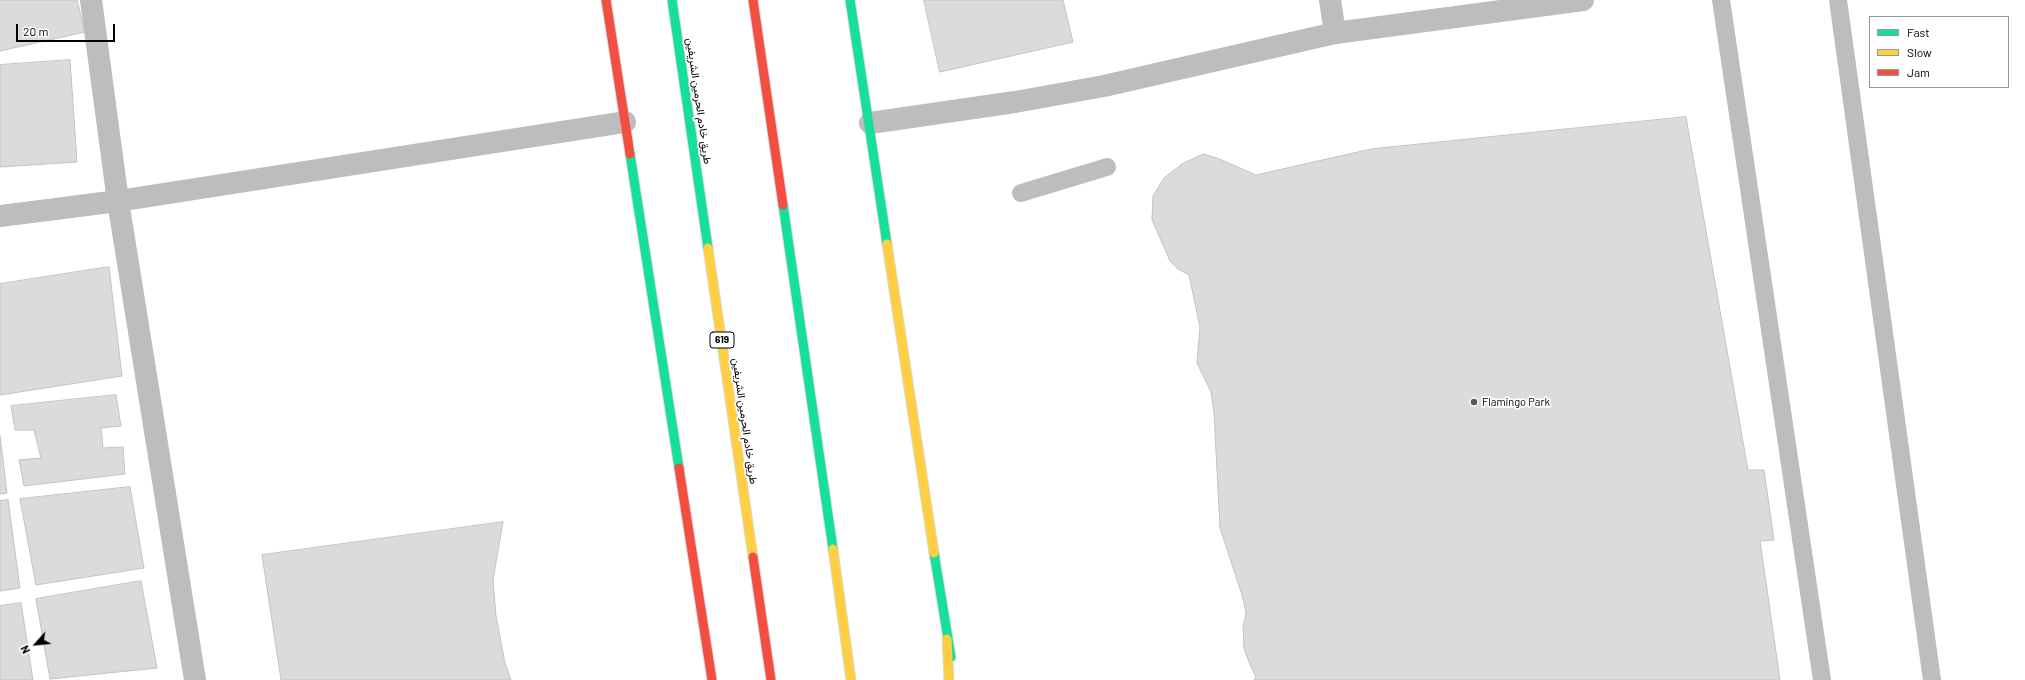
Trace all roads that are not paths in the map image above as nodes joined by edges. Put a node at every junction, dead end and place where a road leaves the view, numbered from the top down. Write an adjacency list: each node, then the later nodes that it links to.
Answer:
1 (91, 0): 15 (street)
2 (606, 0): 11 (main road)
3 (672, 0): 20 (main road, طريق خادم الحرمين الشريفين / 619)
4 (753, 0): 21 (main road)
5 (850, 0): 12 (main road)
6 (1330, 0): 10 (street)
7 (1583, 0): 10 (street)
8 (1721, 0): 24 (lane)
9 (1838, 0): 25 (lane)
10 (1336, 34): 12 (street)
11 (625, 122): 15 (street); 19 (main road)
12 (870, 123): 17 (main road)
13 (1108, 167): 14 (lane)
14 (1022, 194)
15 (118, 200): 16 (street); 18 (street)
16 (0, 216)
17 (946, 639): 22 (main road); 23 (main road)
18 (195, 680)
19 (712, 680)
20 (771, 680)
21 (851, 680)
22 (949, 680)
23 (957, 680)
24 (1822, 680)
25 (1932, 680)

